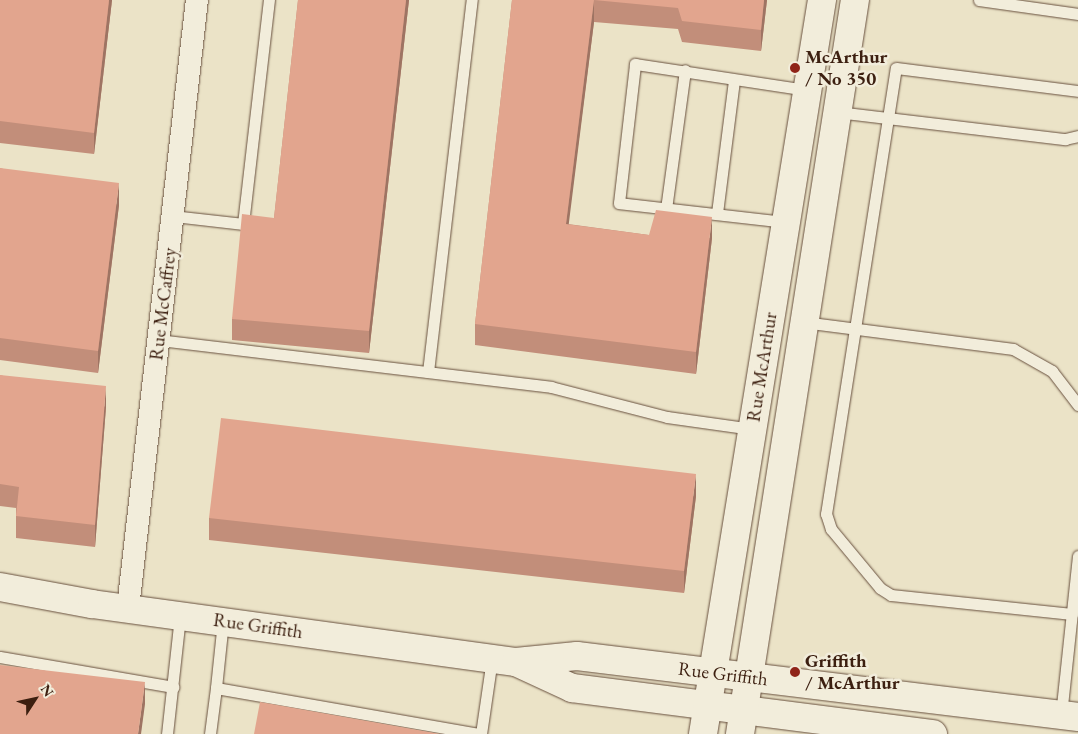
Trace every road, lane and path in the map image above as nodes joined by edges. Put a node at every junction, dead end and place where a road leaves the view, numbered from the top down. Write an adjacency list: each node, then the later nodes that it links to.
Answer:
1 (198, 0): 17 (street, Rue McCaffrey)
2 (268, 0): 17 (lane)
3 (472, 0): 22 (lane)
4 (822, 0): 10 (street, Rue McArthur)
5 (855, 0): 12 (street, Rue McArthur)
6 (979, 0): 7 (lane)
7 (1078, 14)
8 (685, 70): 9 (lane); 15 (lane); 15 (lane)
9 (734, 80): 10 (lane); 16 (lane)
10 (807, 90): 18 (street, Rue McArthur)
11 (1078, 91): 13 (lane)
12 (837, 112): 13 (lane); 19 (street, Rue McArthur)
13 (888, 118): 14 (lane); 20 (lane)
14 (1078, 136)
15 (666, 209): 16 (lane)
16 (717, 213): 18 (lane)
17 (173, 216): 21 (street, Rue McCaffrey)
18 (785, 222): 24 (street, Rue McArthur)
19 (802, 322): 20 (lane); 35 (street, Rue McArthur)
20 (856, 331): 23 (lane); 28 (lane)
21 (159, 340): 22 (lane); 27 (street, Rue McCaffrey)
22 (428, 372): 24 (lane)
23 (1078, 405)
24 (752, 428): 34 (street, Rue McArthur)
25 (1078, 556): 28 (lane)
26 (0, 587): 27 (street, Rue Griffith)
27 (128, 608): 29 (street, Rue Griffith)
28 (1072, 614): 31 (lane)
29 (180, 615): 30 (street, Rue Griffith); 36 (lane)
30 (223, 621): 33 (street, Rue Griffith); 37 (lane)
31 (1073, 644): 39 (lane)
32 (0, 656): 36 (lane)
33 (504, 661): 34 (street, Rue Griffith); 38 (street, Rue Griffith); 44 (lane)
34 (714, 673): 35 (street, Rue Griffith); 38 (street, Rue McArthur)
35 (748, 676): 39 (street, Rue Griffith); 40 (street, Rue McArthur)
36 (173, 687): 42 (lane)
37 (216, 688): 43 (lane); 44 (lane)
38 (708, 708): 40 (street, Rue Griffith); 45 (street, Rue McArthur)
39 (1069, 716)
40 (742, 723): 41 (street, Rue Griffith)
41 (885, 731): 46 (street, Rue Griffith)
42 (168, 734)
43 (210, 734)
44 (480, 734)
45 (703, 734)
46 (933, 734)

